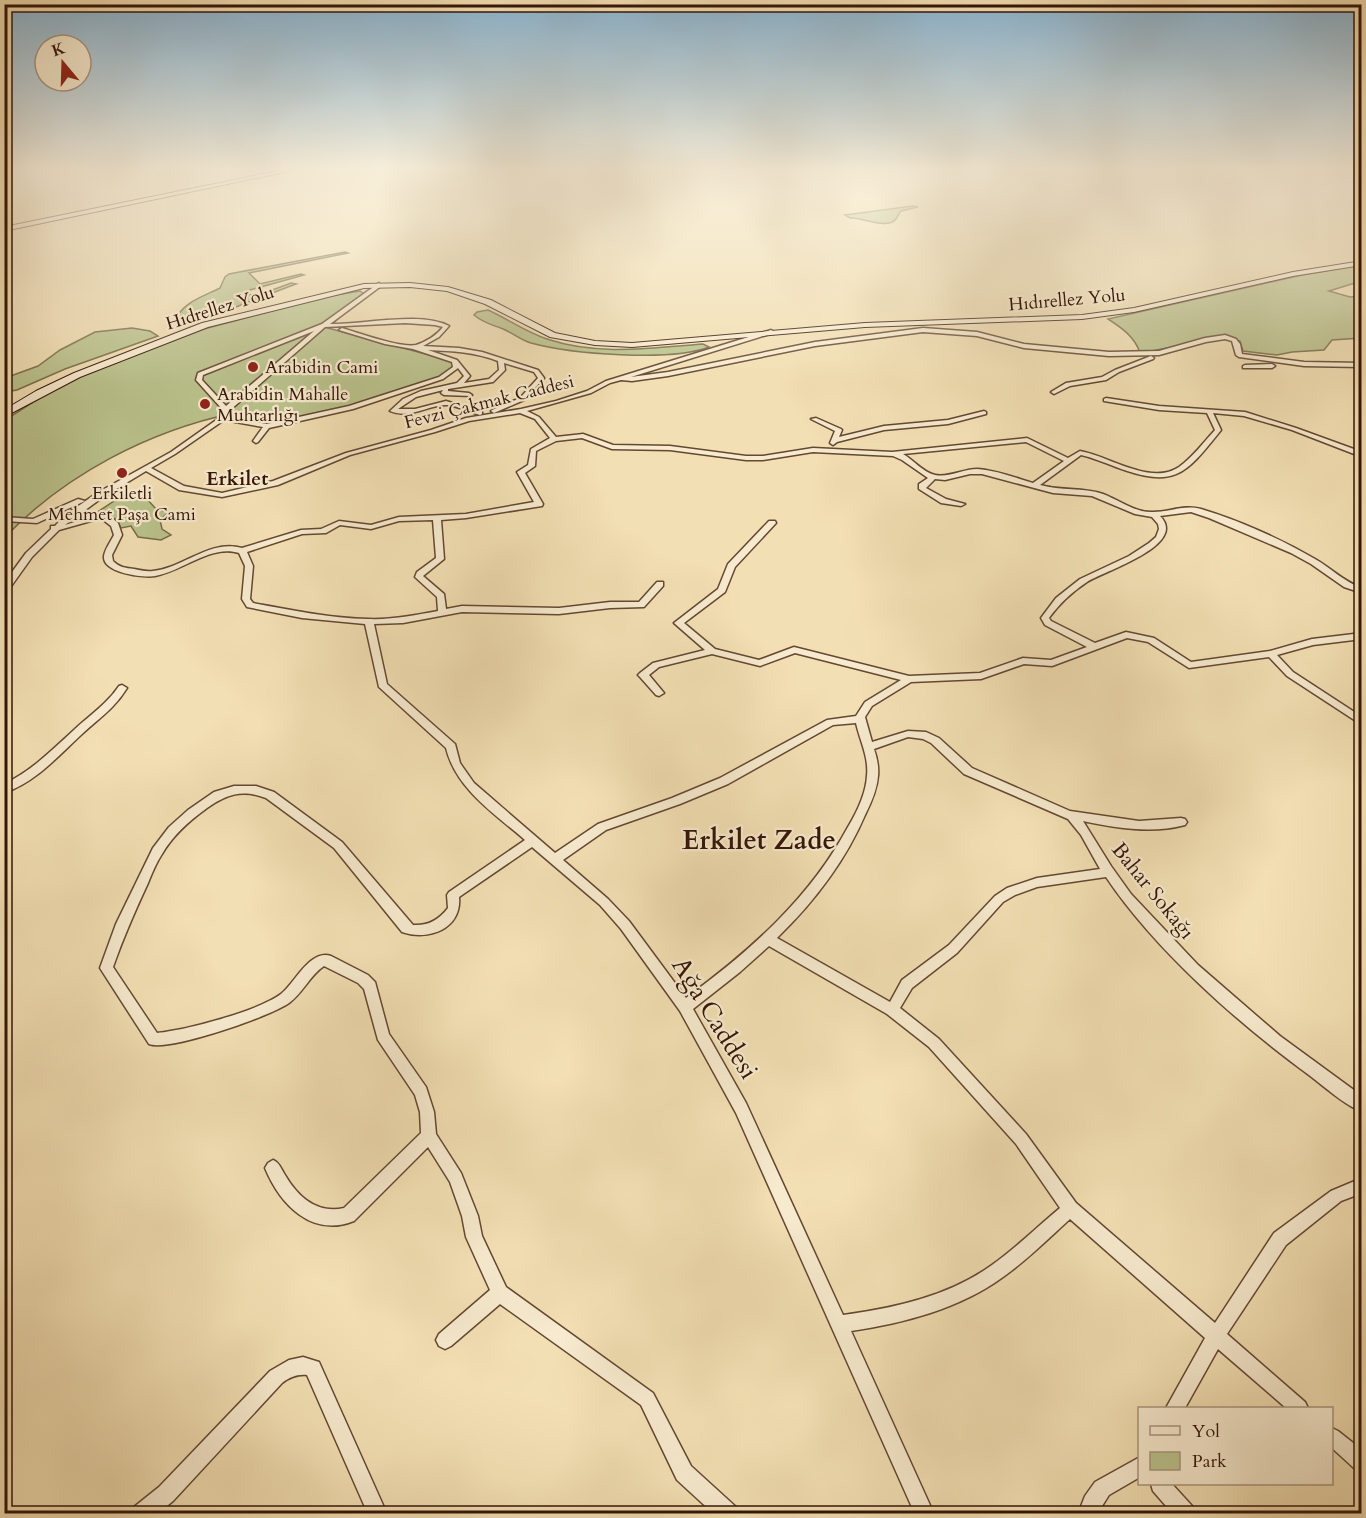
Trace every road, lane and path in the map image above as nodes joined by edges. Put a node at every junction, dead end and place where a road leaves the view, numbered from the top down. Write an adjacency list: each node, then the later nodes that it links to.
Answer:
1 (1362, 262): 4 (street, Hıdırellez Yolu)
2 (379, 285): 3 (street); 4 (street, Hıdrellez Yolu); 23 (street, Hıdrellez Yolu)
3 (324, 325): 5 (street); 5 (street); 24 (street); 24 (street)
4 (771, 332): 13 (street, Fevzi Çakmak Caddesi)
5 (414, 347): 7 (street); 9 (street)
6 (1170, 351): 8 (street); 13 (street); 16 (street)
7 (501, 360): 12 (street); 21 (street)
8 (1288, 362): 10 (street); 11 (street)
9 (457, 363): 15 (street); 27 (street, Fevzi Çakmak Caddesi)
10 (1362, 365)
11 (1245, 367)
12 (500, 375): 14 (street); 15 (street)
13 (621, 378): 19 (street, Fevzi Çakmak Caddesi)
14 (504, 382)
15 (461, 384): 17 (street); 21 (street)
16 (1054, 392)
17 (469, 395)
18 (1106, 400): 20 (street)
19 (521, 411): 25 (street, Fevzi Çakmak Caddesi); 28 (street)
20 (1209, 411): 33 (street); 34 (street)
21 (480, 413): 25 (street)
22 (984, 413): 29 (street)
23 (4, 414)
24 (224, 414): 27 (street, Fevzi Çakmak Caddesi); 35 (street)
25 (468, 419): 35 (street, Fevzi Çakmak Caddesi)
26 (814, 419): 29 (street)
27 (267, 426): 30 (street)
28 (554, 439): 31 (street); 41 (street)
29 (836, 440): 31 (street)
30 (256, 441)
31 (813, 450): 32 (street)
32 (890, 454): 34 (street); 36 (street)
33 (1362, 456)
34 (1068, 461): 37 (street)
35 (147, 469): 38 (street)
36 (933, 477): 37 (street); 39 (street)
37 (1034, 486): 40 (street)
38 (100, 495): 42 (street); 44 (street)
39 (961, 504)
40 (1154, 515): 50 (street); 54 (street)
41 (437, 518): 45 (street); 51 (street)
42 (4, 519)
43 (772, 523): 55 (street)
44 (54, 528): 45 (street); 46 (street)
45 (242, 551): 52 (street)
46 (22, 564): 47 (street); 49 (street)
47 (4, 578)
48 (660, 585): 51 (street)
49 (4, 590)
50 (1362, 591)
51 (442, 611): 52 (street)
52 (369, 622): 66 (street, Ağa Caddesi)
53 (1362, 636): 56 (street)
54 (1095, 647): 56 (street); 57 (street)
55 (712, 651): 57 (street); 59 (street)
56 (1271, 654): 61 (street)
57 (909, 679): 60 (street)
58 (122, 688): 63 (street)
59 (659, 693)
60 (859, 719): 62 (street); 67 (street)
61 (1362, 722)
62 (869, 747): 64 (street, Bahar Sokağı); 69 (street)
63 (4, 789)
64 (1067, 813): 65 (street); 68 (street, Bahar Sokağı)
65 (1181, 822)
66 (532, 841): 67 (street, Ağa Caddesi); 73 (street)
67 (554, 860): 70 (street, Ağa Caddesi)
68 (1109, 872): 71 (street); 72 (street, Bahar Sokağı)
69 (767, 939): 70 (street); 71 (street)
70 (685, 1007): 78 (street, Ağa Caddesi)
71 (892, 1010): 76 (street)
72 (1362, 1105)
73 (429, 1136): 74 (street); 77 (street)
74 (273, 1168)
75 (1362, 1185): 79 (street)
76 (1070, 1209): 78 (street); 79 (street)
77 (500, 1293): 80 (street); 89 (street)
78 (839, 1324): 90 (street, Ağa Caddesi)
79 (1215, 1338): 81 (street); 82 (street)
80 (445, 1340)
81 (1176, 1407)
82 (1298, 1407)
83 (1333, 1438): 84 (street)
84 (1362, 1462)
85 (1138, 1467): 91 (street)
86 (1161, 1485): 92 (street)
87 (141, 1514): 88 (street)
88 (378, 1514)
89 (729, 1514)
90 (925, 1514)
91 (1088, 1514)
92 (1186, 1514)

